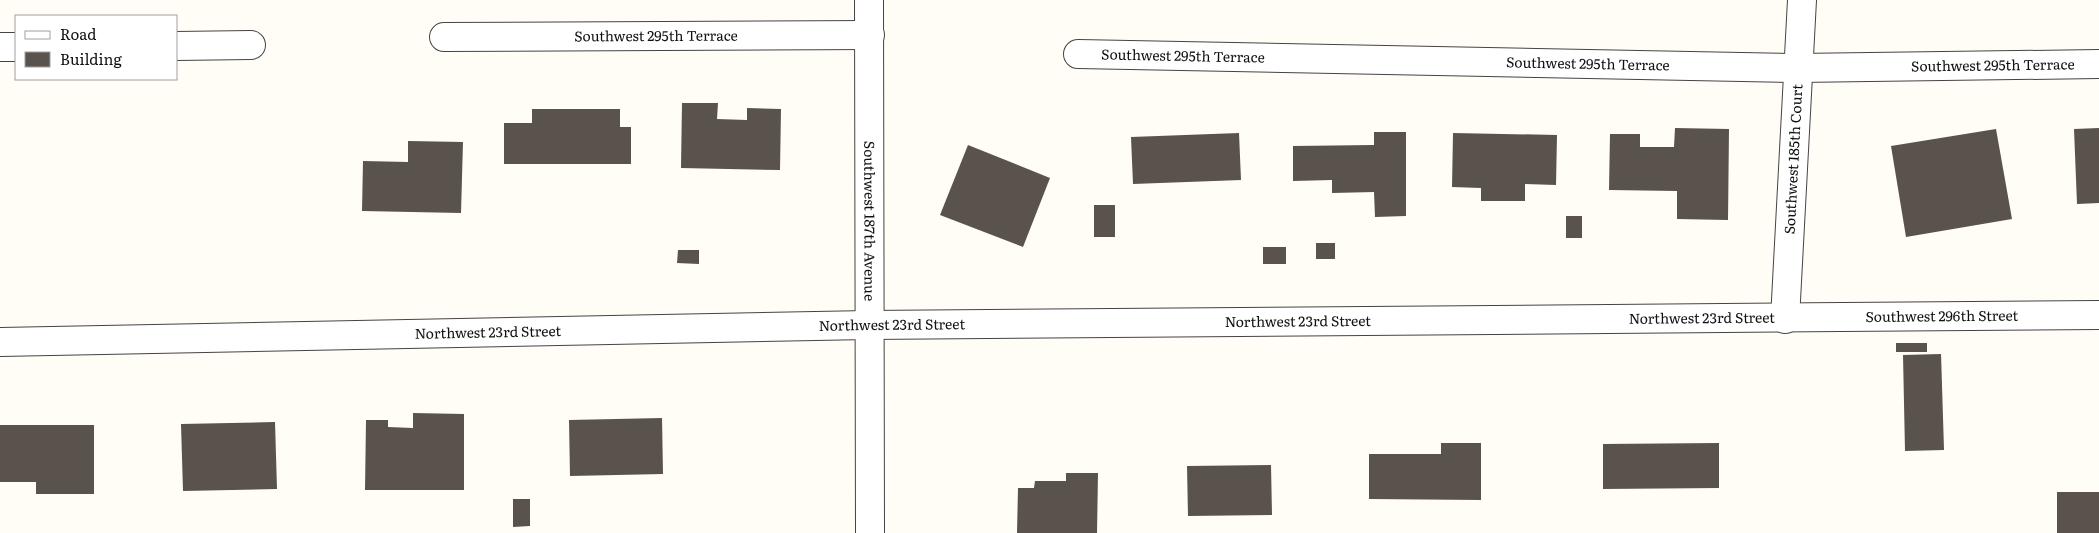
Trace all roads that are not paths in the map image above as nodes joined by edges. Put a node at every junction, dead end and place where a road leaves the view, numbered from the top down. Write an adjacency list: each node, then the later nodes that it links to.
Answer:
1 (869, 0): 3 (street, Southwest 187th Avenue)
2 (1802, 0): 11 (street, Southwest 185th Court)
3 (870, 35): 4 (street, Southwest 295th Terrace); 14 (street, Southwest 187th Avenue)
4 (444, 37)
5 (252, 45): 6 (street)
6 (178, 46)
7 (0, 47): 8 (street)
8 (15, 47)
9 (1078, 54): 11 (street, Southwest 295th Terrace)
10 (2099, 64): 11 (street, Southwest 295th Terrace)
11 (1797, 68): 13 (street, Southwest 185th Court)
12 (2099, 315): 13 (street, Southwest 296th Street)
13 (1785, 319): 14 (street, Northwest 23rd Street)
14 (868, 325): 15 (street, Northwest 23rd Street); 16 (street, Southwest 187th Avenue)
15 (0, 342)
16 (870, 533)

